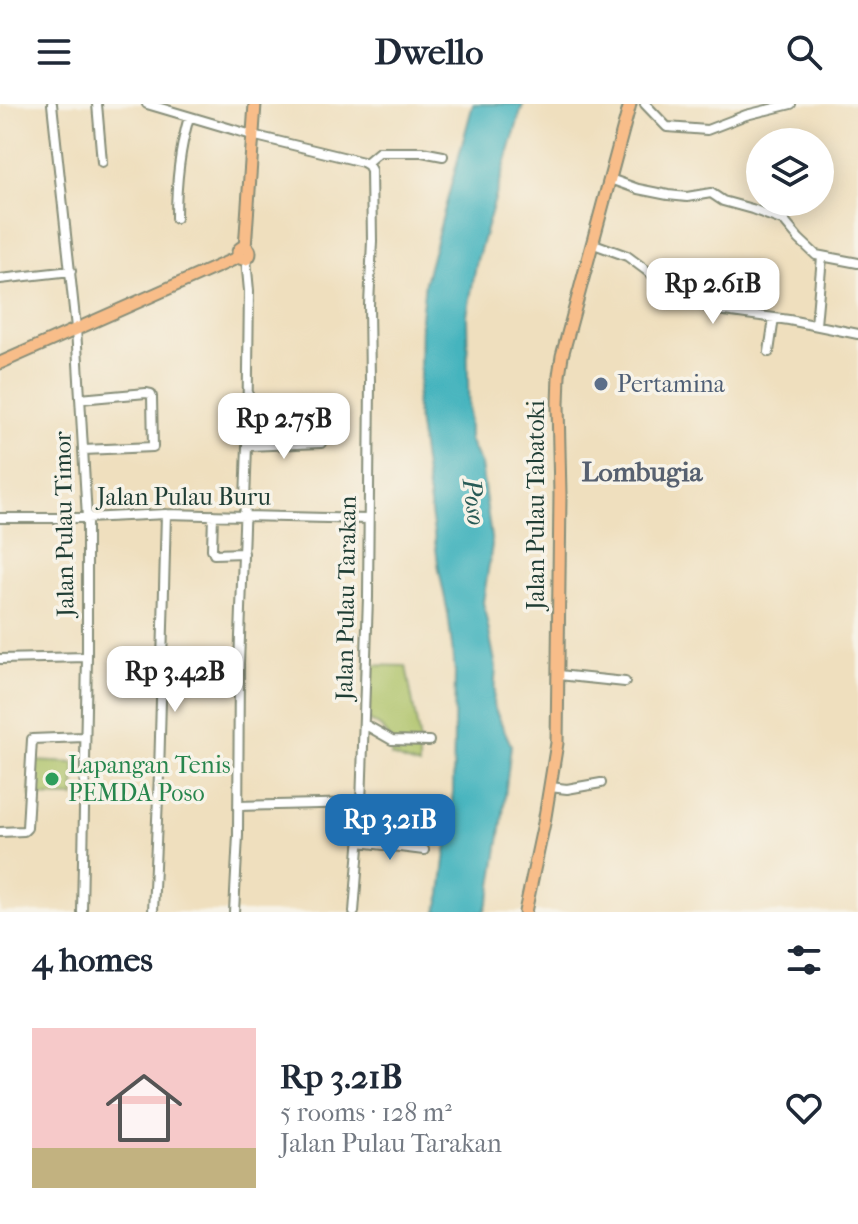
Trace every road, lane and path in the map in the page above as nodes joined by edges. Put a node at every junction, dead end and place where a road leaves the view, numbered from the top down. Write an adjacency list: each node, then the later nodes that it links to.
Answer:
1 (52, 104): 19 (street, Jalan Pulau Timor)
2 (97, 104): 11 (street)
3 (147, 104): 8 (street)
4 (255, 104): 9 (highway)
5 (630, 104): 13 (highway, Jalan Pulau Tabatoki)
6 (645, 104): 7 (street)
7 (791, 104)
8 (189, 117): 9 (street); 14 (street)
9 (252, 135): 12 (street); 16 (highway)
10 (443, 156): 12 (street)
11 (102, 162)
12 (366, 163): 38 (street, Jalan Pulau Tarakan)
13 (610, 179): 15 (highway, Jalan Pulau Tabatoki); 17 (street)
14 (176, 218)
15 (594, 244): 21 (street); 42 (highway, Jalan Pulau Tabatoki)
16 (243, 255): 23 (highway); 28 (street)
17 (822, 257): 18 (street); 22 (street)
18 (858, 263)
19 (71, 271): 20 (street); 23 (street, Jalan Pulau Timor)
20 (0, 279)
21 (774, 318): 22 (street); 25 (street)
22 (816, 325): 24 (street)
23 (76, 328): 26 (highway); 27 (street, Jalan Pulau Timor)
24 (858, 334)
25 (769, 352)
26 (0, 363)
27 (80, 399): 32 (street, Jalan Pulau Timor); 32 (street)
28 (247, 404): 30 (street); 31 (street)
29 (321, 443): 30 (street)
30 (267, 445): 31 (street)
31 (247, 446): 35 (street)
32 (83, 450): 37 (street, Jalan Pulau Timor)
33 (166, 514): 34 (street, Jalan Pulau Buru); 37 (street, Jalan Pulau Buru); 55 (street)
34 (213, 515): 35 (street, Jalan Pulau Buru); 39 (street)
35 (245, 515): 38 (street, Jalan Pulau Buru); 39 (street)
36 (0, 518): 37 (street, Jalan Pulau Buru)
37 (87, 518): 40 (street, Jalan Pulau Timor)
38 (368, 519): 44 (street, Jalan Pulau Tarakan)
39 (244, 553): 50 (street)
40 (87, 657): 41 (street); 45 (street, Jalan Pulau Timor)
41 (0, 659)
42 (559, 675): 43 (street); 48 (highway, Jalan Pulau Tabatoki)
43 (625, 682)
44 (364, 724): 46 (street); 49 (street, Jalan Pulau Tarakan)
45 (84, 737): 51 (street); 54 (street, Jalan Pulau Timor)
46 (429, 741)
47 (601, 783): 48 (street)
48 (550, 787): 58 (highway, Jalan Pulau Tabatoki)
49 (361, 803): 50 (street); 52 (street, Jalan Pulau Tarakan)
50 (238, 806): 56 (street)
51 (0, 832)
52 (360, 842): 53 (street); 57 (street, Jalan Pulau Tarakan)
53 (424, 850)
54 (82, 912)
55 (153, 912)
56 (234, 912)
57 (354, 912)
58 (525, 912)

